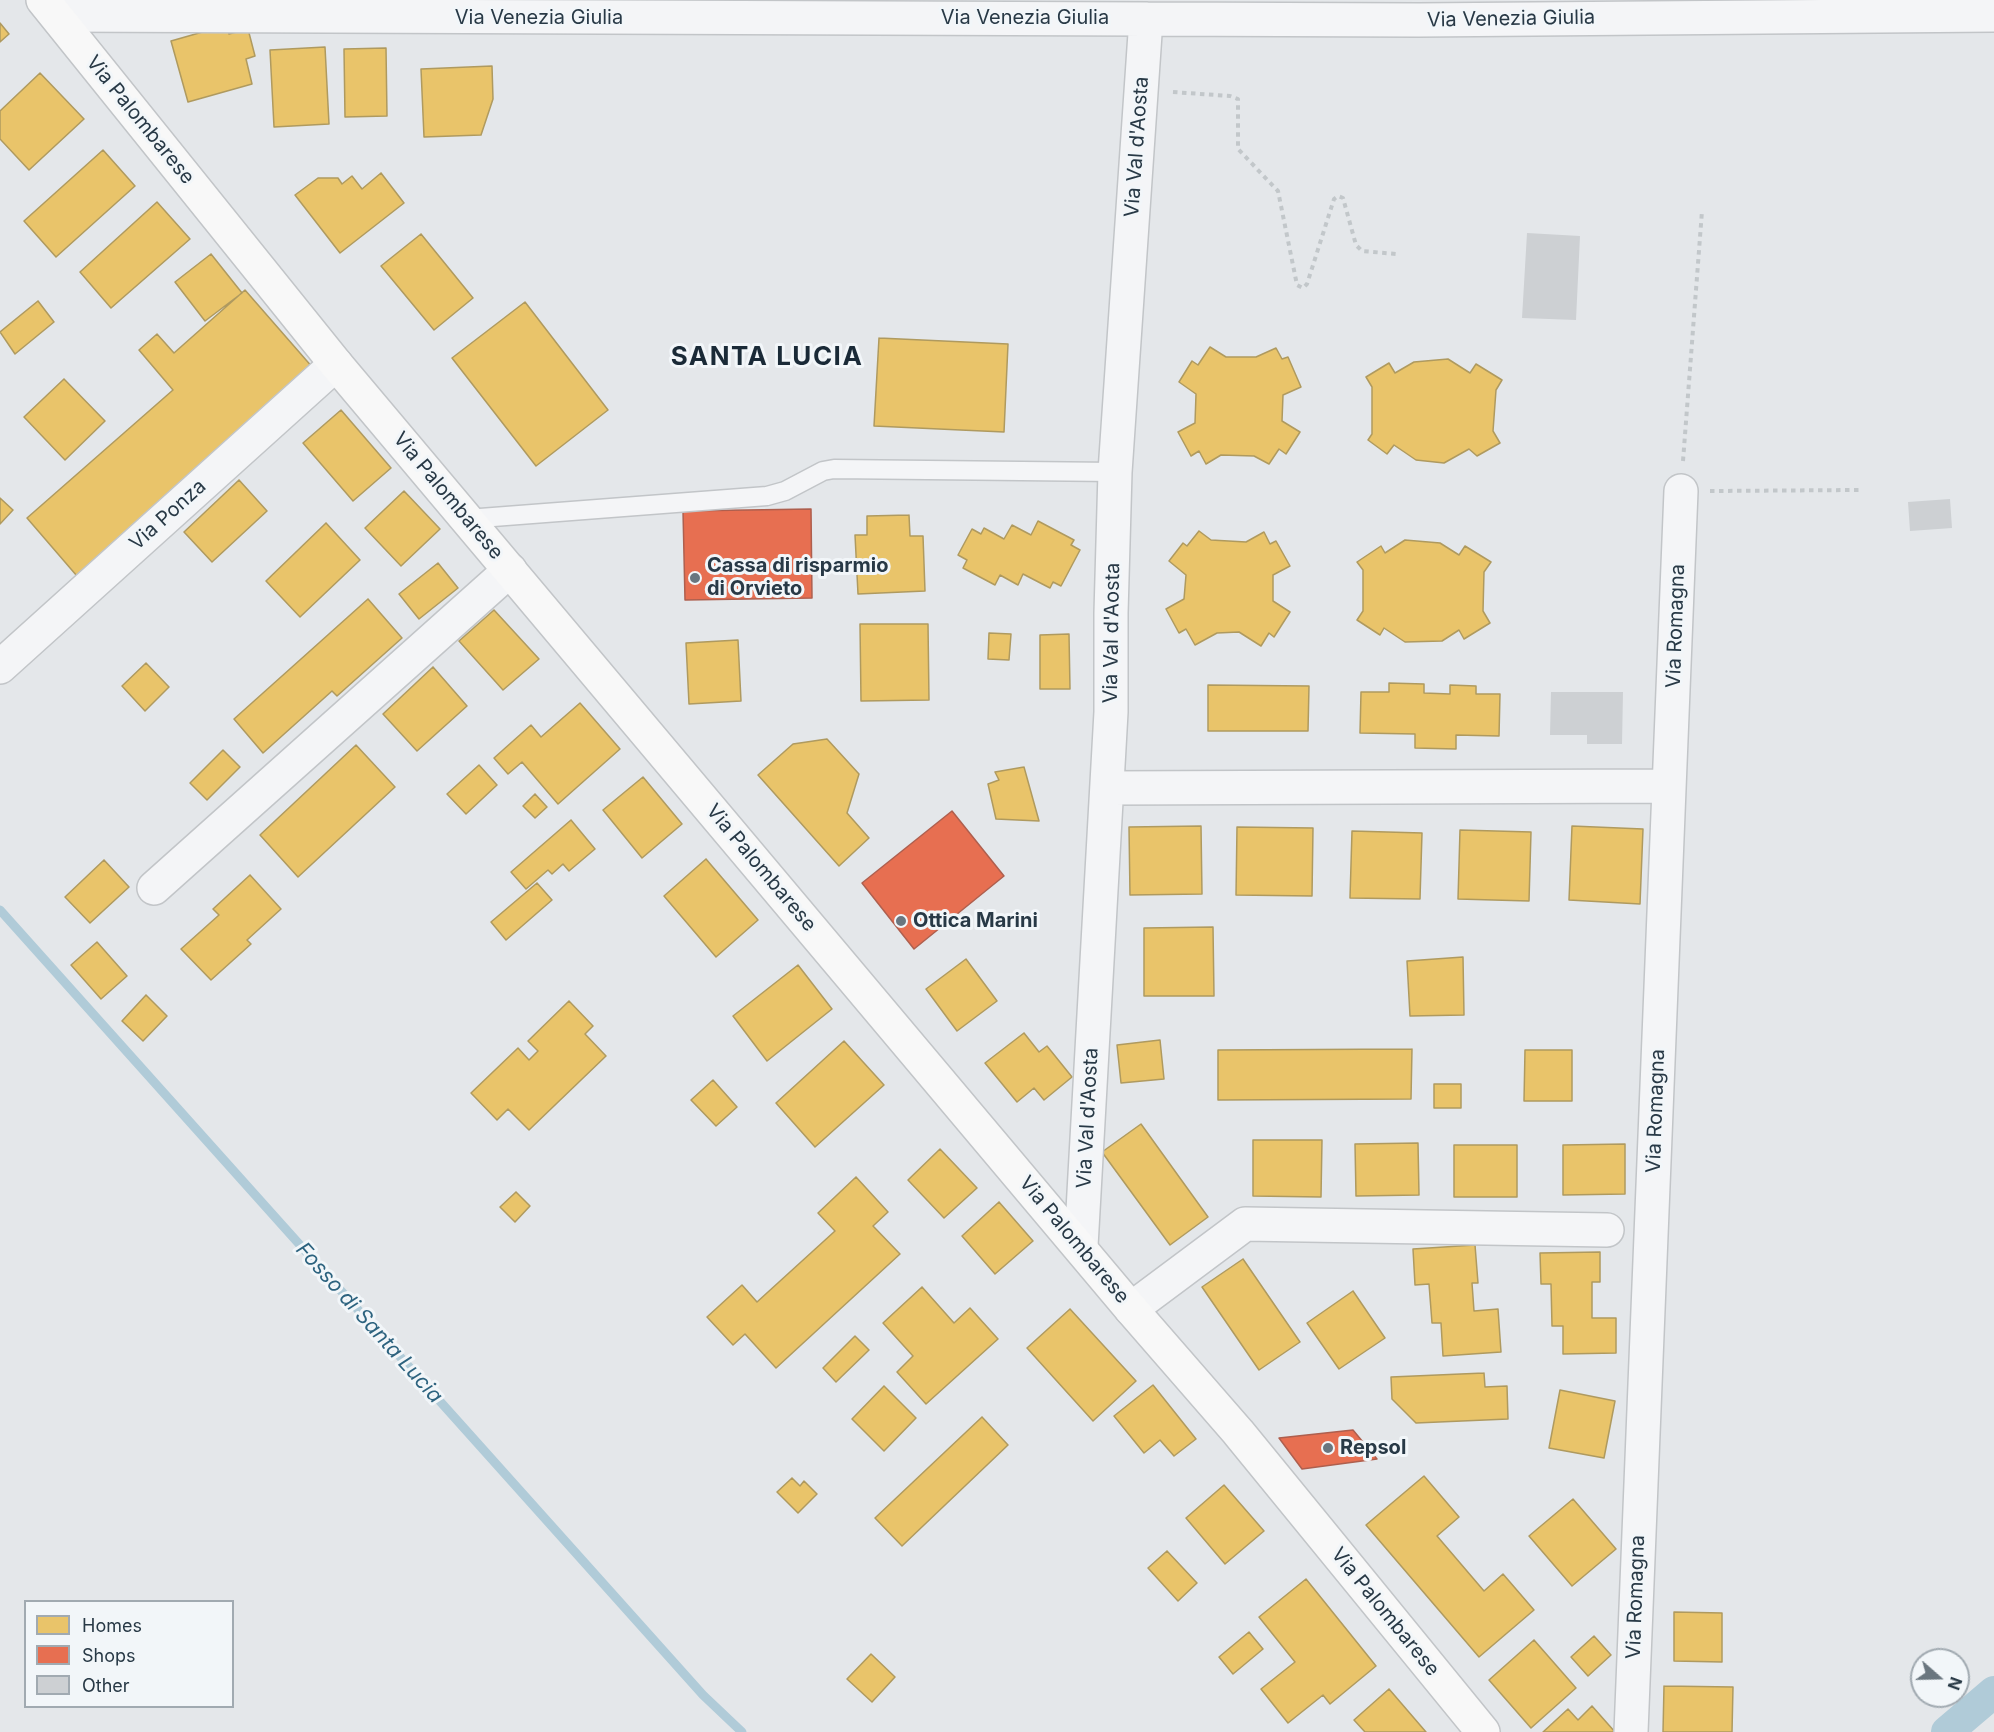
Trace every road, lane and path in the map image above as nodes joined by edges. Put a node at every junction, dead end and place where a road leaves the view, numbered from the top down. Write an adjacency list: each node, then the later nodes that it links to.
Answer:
1 (1945, 7): 5 (street, Via Venezia Giulia); 6 (street, Via Venezia Giulia)
2 (50, 8): 3 (street, Via Venezia Giulia); 11 (main road, Via Palombarese)
3 (459, 9): 4 (street, Via Venezia Giulia)
4 (1113, 9): 7 (street, Via Venezia Giulia)
5 (1419, 10): 7 (street, Via Venezia Giulia)
6 (1994, 15)
7 (1146, 19): 12 (street, Via Val d'Aosta)
8 (1173, 92): 10 (path)
9 (1702, 211): 14 (path)
10 (1396, 254)
11 (336, 364): 15 (main road, Via Palombarese); 17 (street, Via Ponza)
12 (1115, 472): 15 (lane); 19 (street, Via Val d'Aosta)
13 (1859, 490): 14 (path)
14 (1681, 491): 18 (street, Via Romagna)
15 (467, 519): 16 (main road, Via Palombarese)
16 (510, 570): 20 (street); 22 (main road, Via Palombarese)
17 (0, 667)
18 (1669, 786): 19 (street); 25 (street, Via Romagna)
19 (1108, 788): 22 (street, Via Val d'Aosta)
20 (154, 888)
21 (1606, 1230): 23 (street)
22 (1081, 1246): 23 (main road, Via Palombarese)
23 (1131, 1309): 24 (main road, Via Palombarese)
24 (1483, 1732)
25 (1630, 1732)

